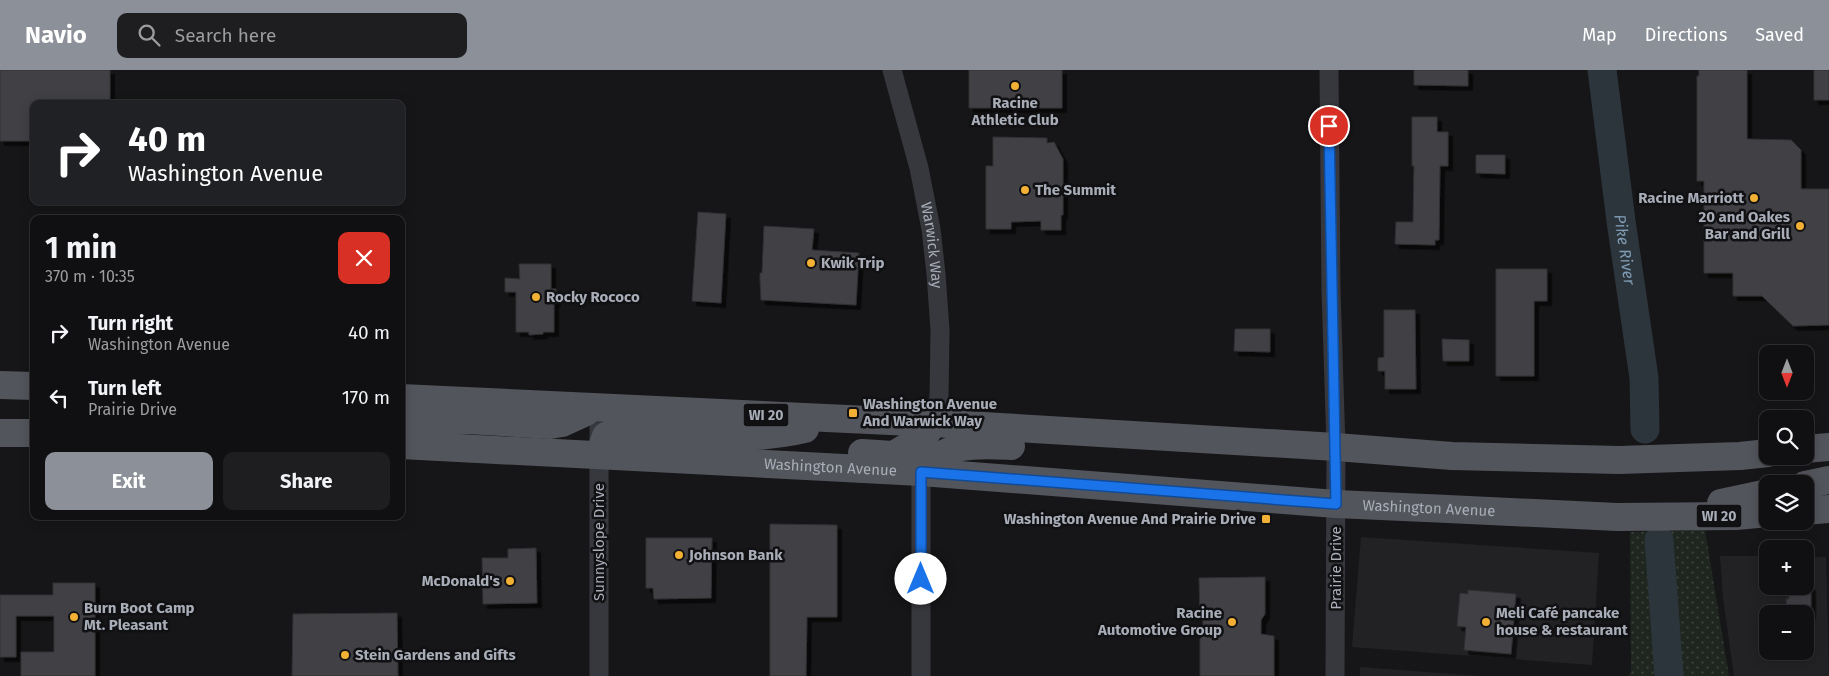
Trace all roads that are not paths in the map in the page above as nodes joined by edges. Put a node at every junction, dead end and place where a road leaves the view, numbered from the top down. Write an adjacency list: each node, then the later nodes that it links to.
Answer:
1 (892, 70): 8 (street, Warwick Way)
2 (1329, 70): 14 (street, Prairie Drive)
3 (0, 385): 4 (main road)
4 (30, 386)
5 (405, 398): 6 (main road, WI 20)
6 (599, 408): 7 (main road, WI 20); 9 (main road); 18 (street, Sunnyslope Drive)
7 (850, 419): 8 (main road, WI 20); 18 (main road)
8 (933, 423): 12 (main road, WI 20); 19 (main road)
9 (405, 425)
10 (0, 432): 11 (main road)
11 (30, 433)
12 (1128, 434): 14 (main road, WI 20); 20 (main road)
13 (405, 445): 18 (main road, Washington Avenue / WI 20)
14 (1336, 446): 17 (main road, WI 20); 24 (street, Prairie Drive)
15 (1829, 447): 16 (main road)
16 (1814, 448)
17 (1759, 454)
18 (599, 455): 19 (main road, Washington Avenue / WI 20); 29 (street, Sunnyslope Drive)
19 (740, 462): 20 (main road, Washington Avenue / WI 20)
20 (921, 472): 24 (main road, Washington Avenue / WI 20); 30 (street)
21 (1829, 480): 22 (main road)
22 (1814, 483)
23 (1759, 495): 28 (main road)
24 (1336, 504): 28 (main road, Washington Avenue / WI 20); 31 (street, Prairie Drive)
25 (1829, 509): 26 (main road)
26 (1814, 510)
27 (1759, 514): 28 (main road, Washington Avenue / WI 20)
28 (1671, 516)
29 (599, 676)
30 (921, 676)
31 (1335, 676)

